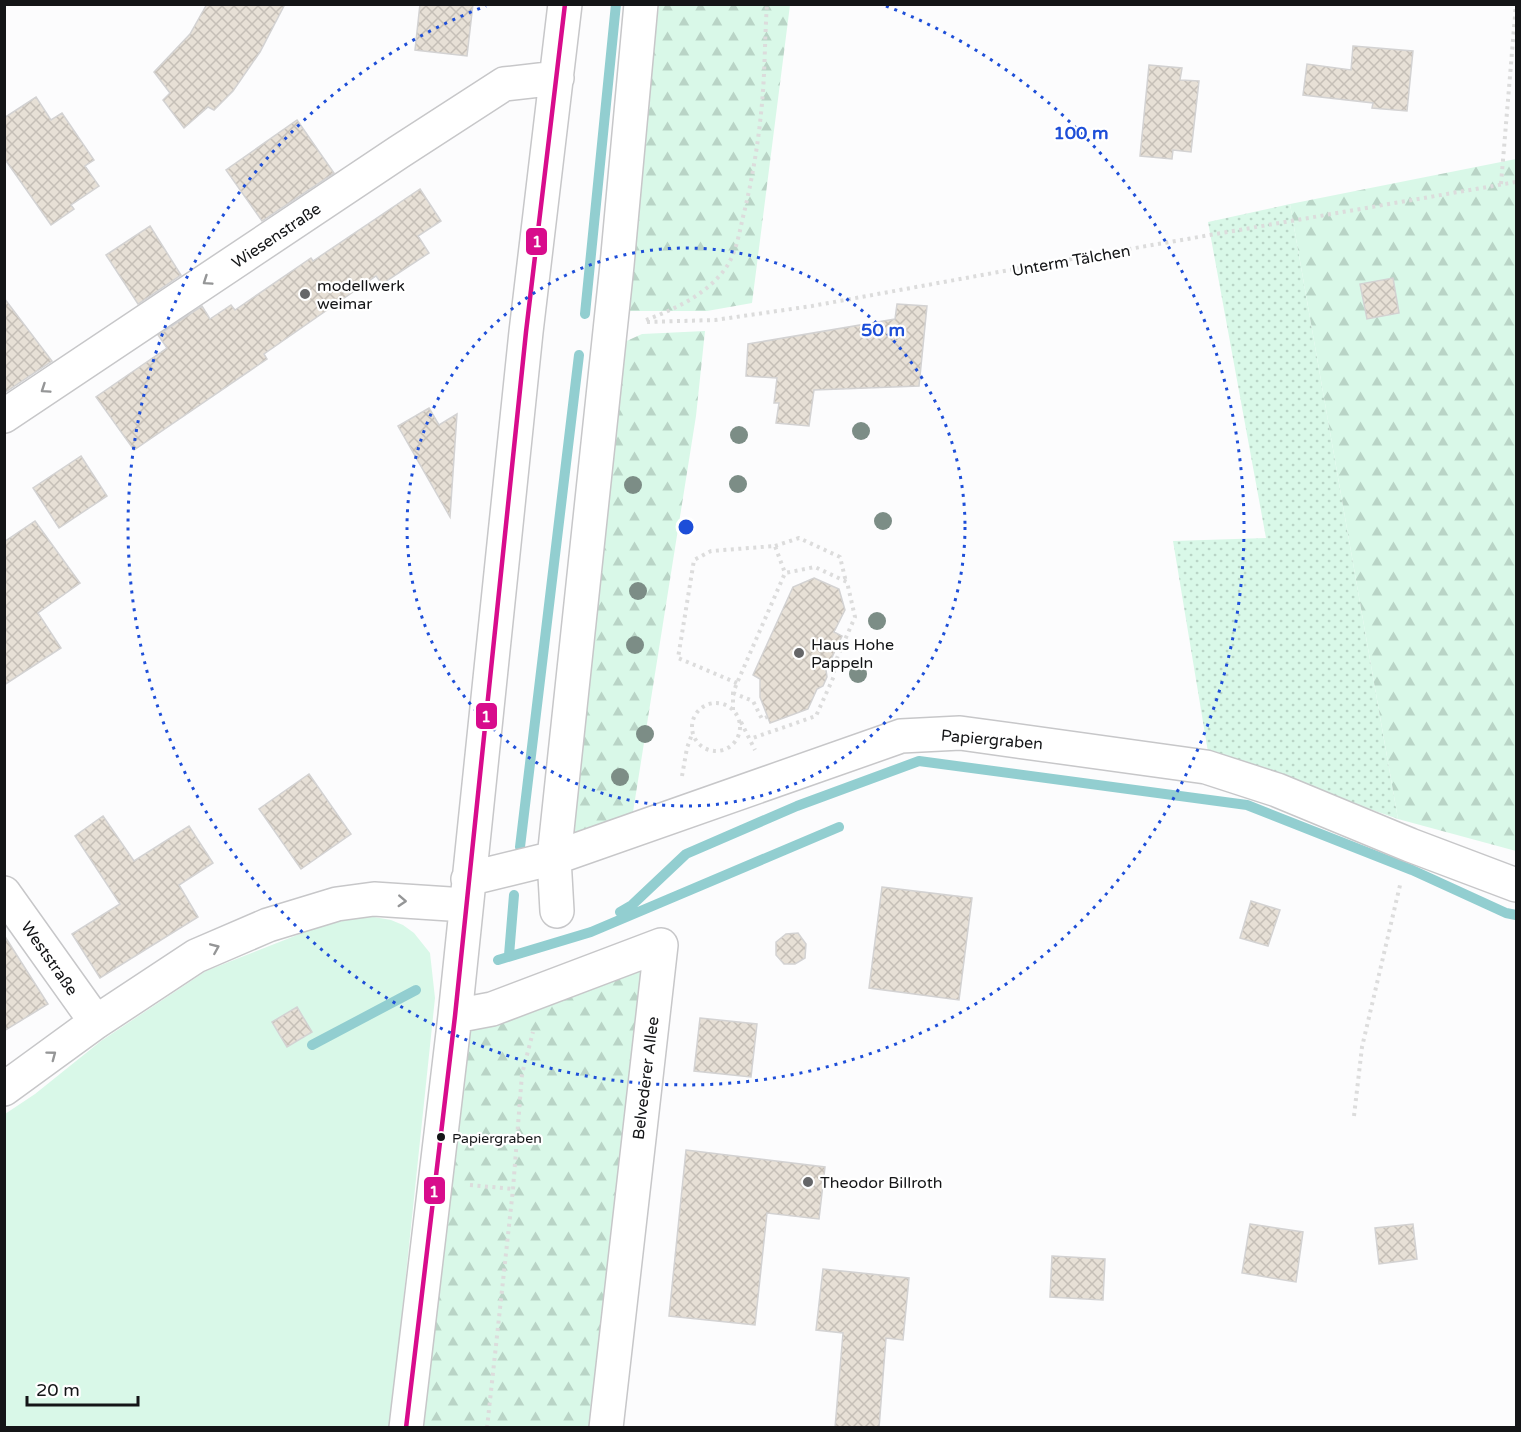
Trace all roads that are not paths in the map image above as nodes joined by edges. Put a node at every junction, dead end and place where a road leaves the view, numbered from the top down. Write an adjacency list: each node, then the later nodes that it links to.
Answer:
1 (565, 4): 3 (street)
2 (641, 4): 5 (street)
3 (557, 78): 4 (street, Wiesenstraße, one-way to 4); 7 (street)
4 (4, 416)
5 (554, 858): 6 (street, Papiergraben); 7 (street, Papiergraben); 9 (street)
6 (1516, 885)
7 (467, 892): 10 (street); 11 (street, Papiergraben, one-way to 7)
8 (4, 893): 11 (street, Weststraße)
9 (557, 911)
10 (455, 1016): 13 (street); 14 (street, Belvederer Allee)
11 (96, 1022): 12 (street, Papiergraben, one-way to 11)
12 (4, 1089)
13 (405, 1428)
14 (606, 1428)

